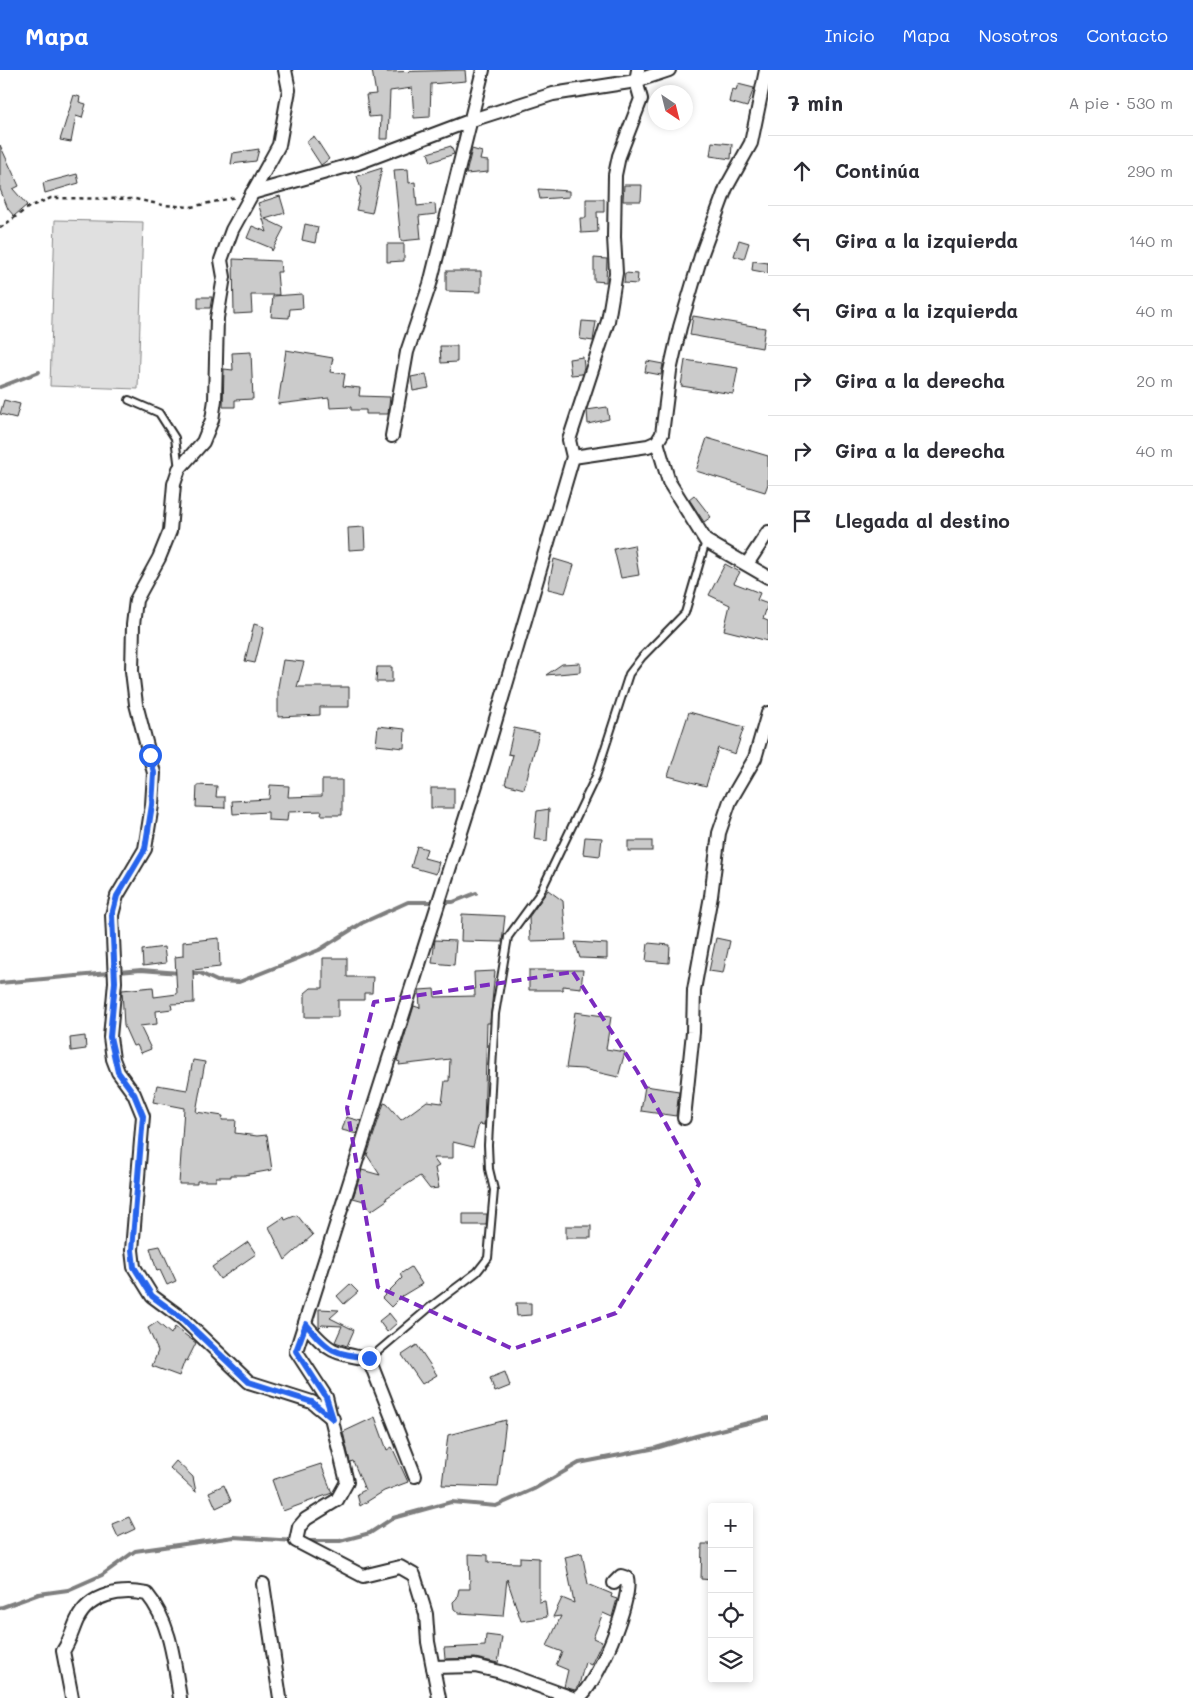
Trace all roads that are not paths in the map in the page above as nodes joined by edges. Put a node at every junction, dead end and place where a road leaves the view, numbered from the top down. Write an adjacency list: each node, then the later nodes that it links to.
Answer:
1 (285, 70): 7 (street)
2 (482, 70): 6 (street)
3 (669, 70): 5 (street)
4 (766, 70): 10 (street)
5 (637, 75): 6 (street); 11 (street)
6 (472, 120): 7 (street); 9 (street)
7 (252, 193): 12 (street)
8 (129, 400): 12 (lane)
9 (392, 436)
10 (657, 442): 11 (street); 14 (street)
11 (573, 457): 19 (street)
12 (179, 469): 21 (street)
13 (768, 532): 15 (street)
14 (706, 542): 15 (street); 20 (lane)
15 (747, 564): 16 (street)
16 (768, 577)
17 (768, 713): 18 (street)
18 (684, 1118)
19 (306, 1324): 20 (street); 21 (street)
20 (369, 1358): 22 (street)
21 (333, 1419): 25 (street)
22 (415, 1476)
23 (614, 1583): 31 (street)
24 (263, 1584): 28 (street)
25 (433, 1667): 29 (street); 30 (street)
26 (72, 1698): 27 (street)
27 (180, 1698)
28 (280, 1698)
29 (439, 1698)
30 (572, 1698)
31 (578, 1698)

